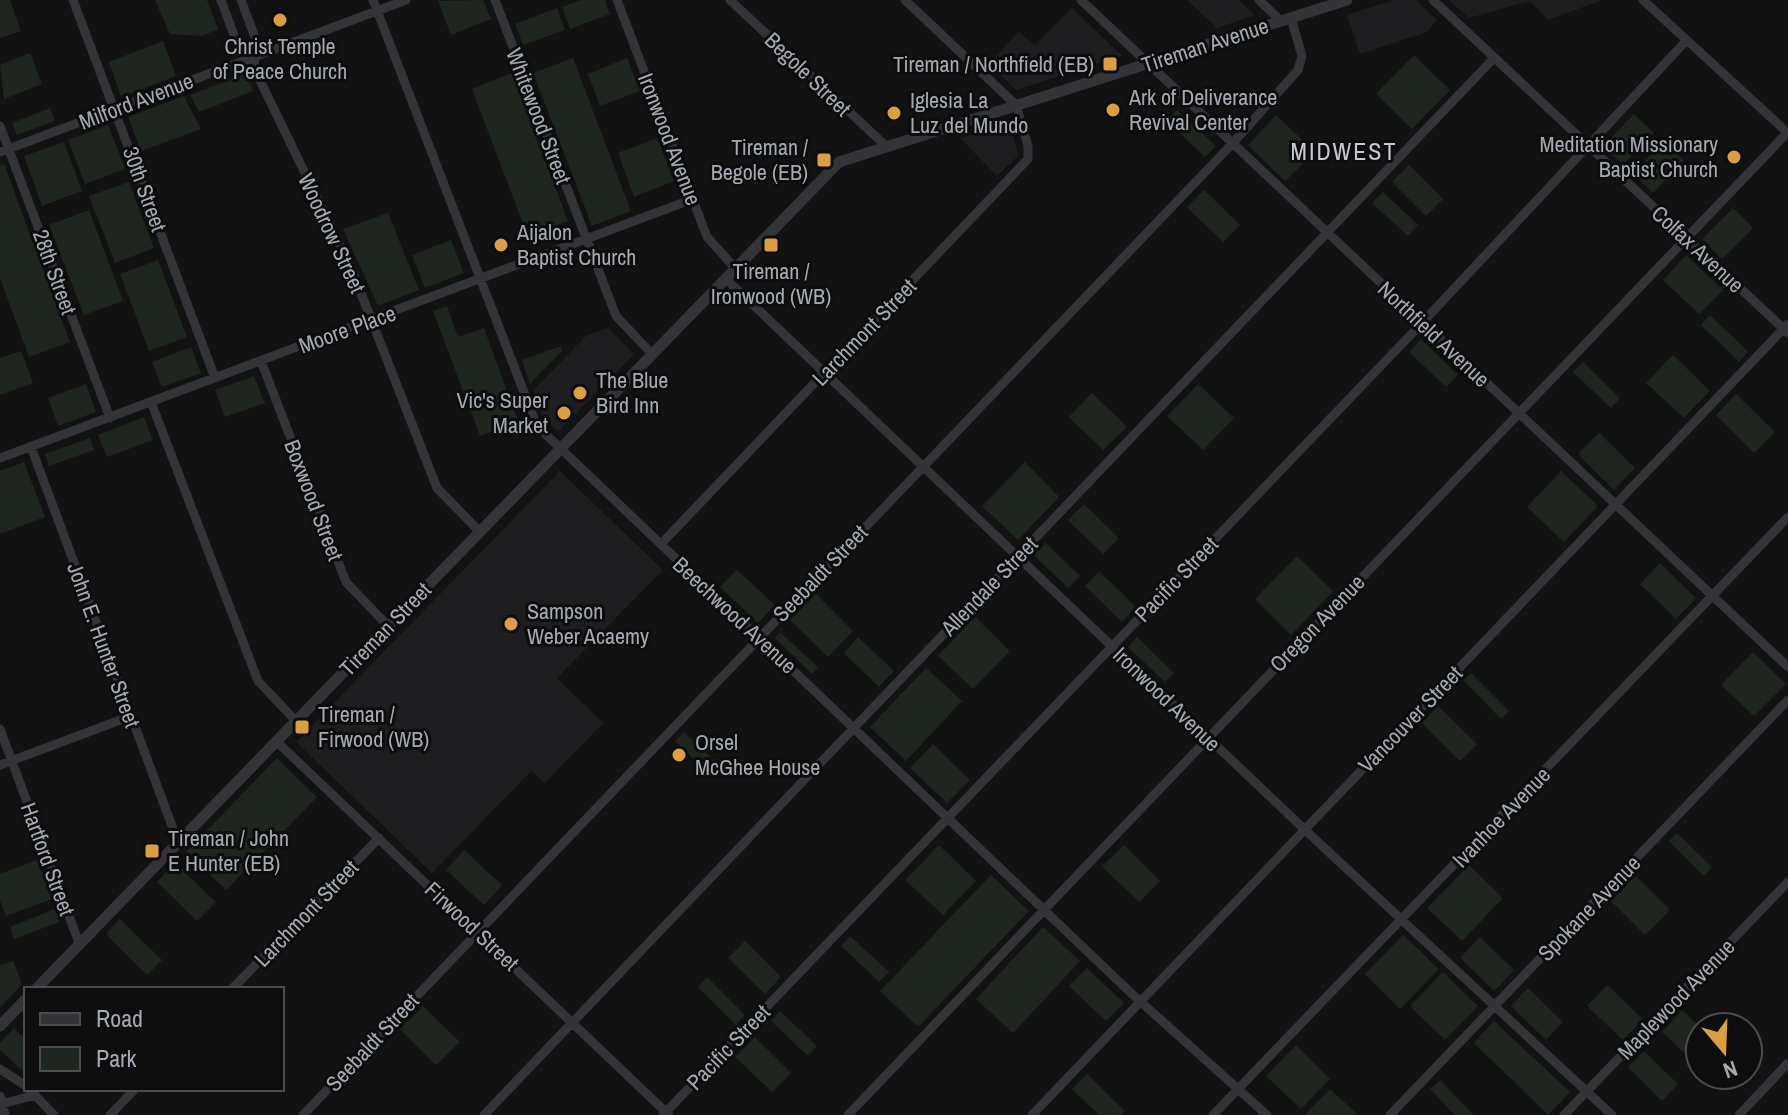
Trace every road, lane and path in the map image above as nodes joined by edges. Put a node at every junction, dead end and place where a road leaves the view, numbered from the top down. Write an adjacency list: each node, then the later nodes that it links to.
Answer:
1 (73, 0): 22 (street, 30th Street)
2 (221, 0): 18 (street, Woodrow Street)
3 (241, 0): 18 (street, Woodrow Street)
4 (373, 0): 15 (street, Beechwood Avenue)
5 (406, 0): 15 (street, Milford Avenue)
6 (495, 0): 32 (street, Whitewood Street)
7 (617, 0): 29 (street, Ironwood Avenue)
8 (730, 0): 27 (street, Begole Street)
9 (905, 0): 21 (street)
10 (1081, 0): 20 (street, Northfield Avenue)
11 (1259, 0): 16 (street)
12 (1347, 0): 16 (street, Tireman Avenue)
13 (1433, 0): 19 (street, Colfax Avenue)
14 (1643, 0): 17 (street)
15 (377, 11): 18 (street, Milford Avenue); 35 (street, Beechwood Avenue)
16 (1286, 19): 20 (street, Tireman Avenue); 25 (street, Seebaldt Street)
17 (1686, 41): 24 (street); 26 (street, Pacific Street)
18 (252, 57): 22 (street, Milford Avenue); 36 (street, Woodrow Street)
19 (1494, 58): 26 (street, Colfax Avenue); 30 (street, Allendale Street)
20 (1147, 64): 21 (street, Tireman Avenue); 25 (street, Northfield Avenue)
21 (1016, 105): 27 (street, Tireman Avenue); 41 (street, Larchmont Street)
22 (115, 109): 28 (street, Milford Avenue); 42 (street, 30th Street)
23 (0, 126): 28 (street, 28th Street)
24 (1788, 132): 31 (street, Oregon Avenue)
25 (1232, 144): 30 (street, Northfield Avenue); 49 (street, Seebaldt Street)
26 (1588, 145): 31 (street, Colfax Avenue); 37 (street, Pacific Street)
27 (887, 147): 33 (street, Tireman Avenue)
28 (5, 150): 45 (street, 28th Street)
29 (693, 199): 32 (street, Moore Place); 33 (street, Ironwood Avenue)
30 (1326, 233): 37 (street, Northfield Avenue); 54 (street, Allendale Street)
31 (1686, 238): 38 (street, Colfax Avenue); 44 (street, Oregon Avenue)
32 (586, 239): 35 (street, Moore Place); 39 (street, Whitewood Street)
33 (736, 269): 34 (street, Tireman Street)
34 (726, 279): 39 (street, Tireman Street); 41 (street, Ironwood Avenue)
35 (479, 280): 36 (street, Moore Place); 47 (street, Beechwood Avenue)
36 (371, 320): 40 (street, Moore Place); 52 (street, Woodrow Street)
37 (1422, 323): 44 (street, Northfield Avenue); 58 (street, Pacific Street)
38 (1786, 329): 50 (street, Vancouver Street)
39 (652, 354): 47 (street, Tireman Street)
40 (261, 361): 42 (street, Moore Place); 56 (street, Boxwood Street)
41 (825, 373): 49 (street, Ironwood Avenue); 53 (street, Larchmont Street)
42 (215, 378): 43 (street, Moore Place)
43 (151, 402): 45 (street, Moore Place); 62 (street)
44 (1518, 413): 50 (street, Northfield Avenue); 65 (street, Oregon Avenue)
45 (110, 418): 46 (street, Moore Place)
46 (31, 447): 48 (street, Moore Place); 61 (street, John E. Hunter Street)
47 (560, 449): 52 (street, Tireman Street); 53 (street, Beechwood Avenue)
48 (1, 454)
49 (924, 466): 54 (street, Ironwood Avenue); 57 (street, Seebaldt Street)
50 (1615, 504): 55 (street, Northfield Avenue); 70 (street, Vancouver Street)
51 (1788, 517): 55 (street, Ivanhoe Avenue)
52 (480, 532): 56 (street, Tireman Street)
53 (661, 544): 57 (street, Beechwood Avenue)
54 (1018, 555): 58 (street, Ironwood Avenue); 63 (street, Allendale Street)
55 (1712, 596): 59 (street, Northfield Avenue); 75 (street, Ivanhoe Avenue)
56 (388, 626): 62 (street, Tireman Street)
57 (759, 637): 63 (street, Beechwood Avenue); 76 (street, Seebaldt Street)
58 (1112, 646): 65 (street, Ironwood Avenue); 69 (street, Pacific Street)
59 (1788, 667)
60 (1788, 700): 82 (street, Spokane Avenue)
61 (131, 716): 67 (street); 72 (street, John E. Hunter Street)
62 (296, 721): 66 (street, Tireman Street)
63 (854, 727): 69 (street, Beechwood Avenue); 83 (street, Allendale Street)
64 (0, 729): 67 (street, Hartford Street)
65 (1208, 738): 70 (street, Ironwood Avenue); 74 (street, Oregon Avenue)
66 (276, 741): 71 (street, Firwood Street); 72 (street, Tireman Street)
67 (12, 760): 68 (street); 77 (street, Hartford Street)
68 (0, 765)
69 (948, 818): 74 (street, Beechwood Avenue); 94 (street, Pacific Street)
70 (1304, 829): 75 (street, Ironwood Avenue); 81 (street, Vancouver Street)
71 (379, 838): 76 (street, Firwood Street); 79 (street, Larchmont Street)
72 (178, 842): 77 (street, Tireman Street)
73 (1788, 882): 92 (street, Maplewood Avenue)
74 (1044, 910): 81 (street, Beechwood Avenue); 100 (street, Oregon Avenue)
75 (1403, 919): 82 (street, Ironwood Avenue); 88 (street, Ivanhoe Avenue)
76 (477, 930): 83 (street, Firwood Street); 98 (street, Seebaldt Street)
77 (79, 943): 78 (street, Tireman Street)
78 (38, 987)
79 (234, 987)
80 (24, 1001): 84 (street)
81 (1140, 1002): 88 (street, Beechwood Avenue); 101 (street, Vancouver Street)
82 (1495, 1005): 92 (street, Ironwood Avenue); 104 (street, Spokane Avenue)
83 (573, 1021): 94 (street, Firwood Street); 99 (street, Allendale Street)
84 (0, 1026)
85 (1788, 1063): 107 (street)
86 (0, 1069): 87 (street)
87 (24, 1086)
88 (1239, 1088): 102 (street, Ivanhoe Avenue); 103 (street, Beechwood Avenue)
89 (27, 1091): 93 (street)
90 (31, 1091): 96 (street)
91 (133, 1091): 97 (street)
92 (1587, 1092): 105 (street, Maplewood Avenue); 106 (street, Ironwood Avenue)
93 (1, 1100): 95 (street)
94 (666, 1114)
95 (5, 1115)
96 (54, 1115)
97 (110, 1115)
98 (303, 1115)
99 (484, 1115)
100 (848, 1115)
101 (1032, 1115)
102 (1213, 1115)
103 (1267, 1115)
104 (1390, 1115)
105 (1564, 1115)
106 (1612, 1115)
107 (1739, 1115)

